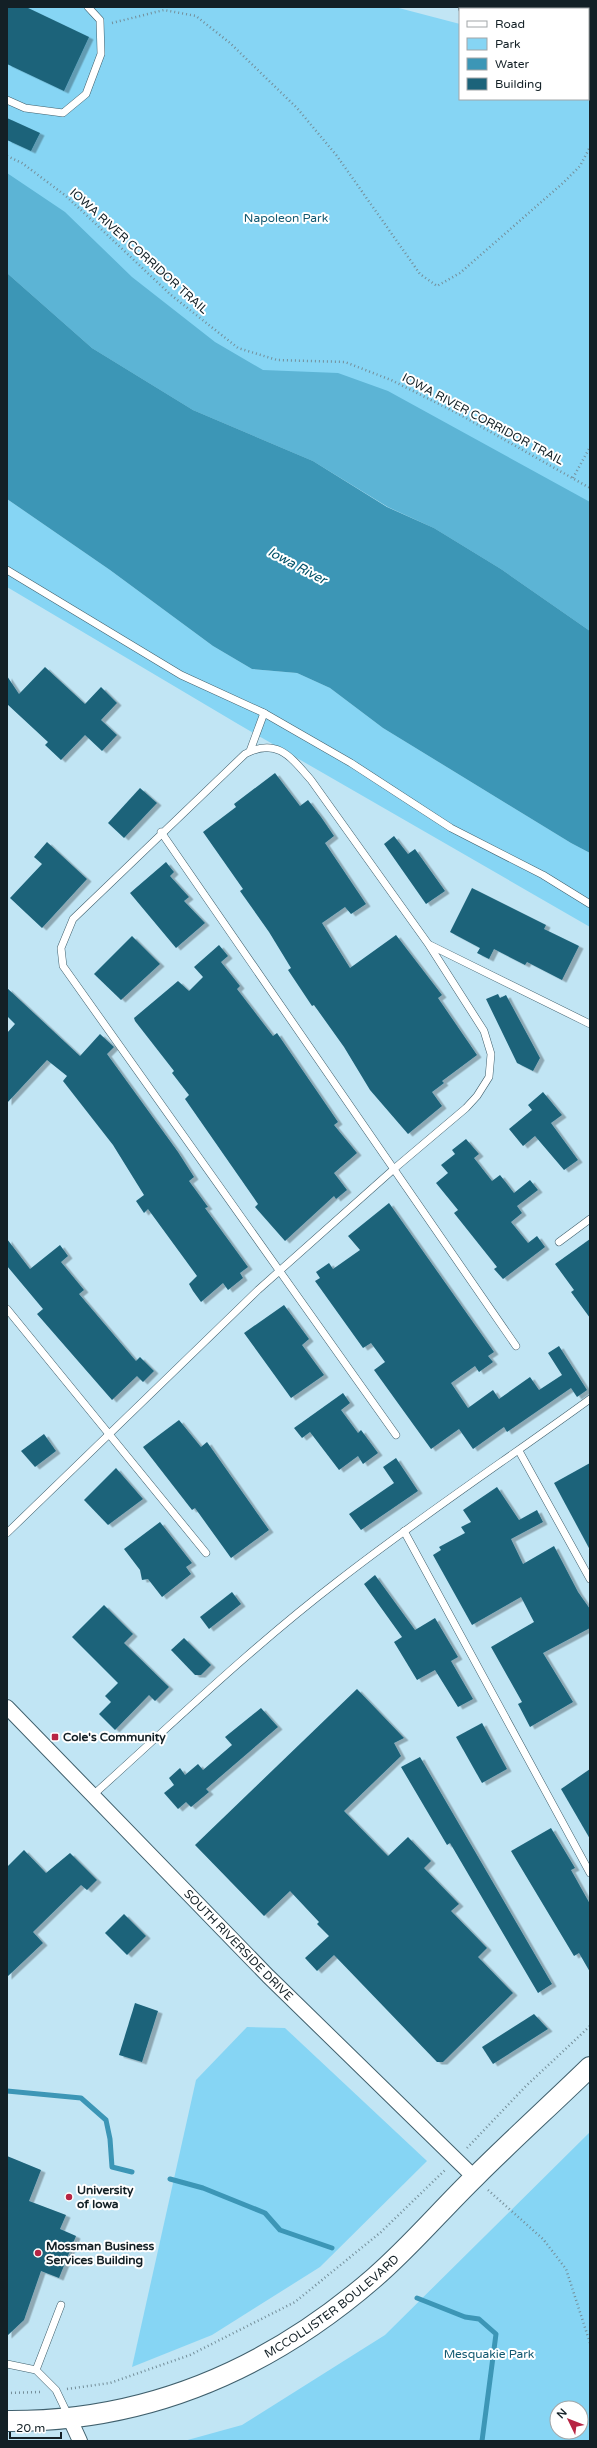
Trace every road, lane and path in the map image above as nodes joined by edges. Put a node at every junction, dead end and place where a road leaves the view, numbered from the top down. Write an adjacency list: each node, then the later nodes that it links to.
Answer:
1 (88, 7): 4 (lane)
2 (160, 7): 3 (path)
3 (164, 10): 4 (path); 6 (path)
4 (100, 26): 5 (lane)
5 (7, 100)
6 (590, 147)
7 (7, 156): 9 (path, IOWA RIVER CORRIDOR TRAIL)
8 (590, 446): 9 (path)
9 (573, 478): 10 (path, IOWA RIVER CORRIDOR TRAIL)
10 (590, 488)
11 (7, 570): 12 (lane)
12 (264, 714): 13 (lane); 15 (lane)
13 (250, 751): 14 (lane); 16 (lane)
14 (161, 832): 18 (lane); 21 (lane)
15 (590, 904)
16 (430, 945): 17 (lane); 18 (lane)
17 (590, 1024)
18 (395, 1168): 21 (lane); 23 (lane)
19 (590, 1219): 20 (lane)
20 (559, 1242)
21 (280, 1269): 25 (lane); 26 (lane)
22 (7, 1309): 25 (lane)
23 (516, 1346)
24 (590, 1398): 27 (lane)
25 (109, 1434): 29 (lane); 30 (lane)
26 (396, 1435)
27 (518, 1451): 28 (lane); 31 (lane)
28 (404, 1532): 33 (lane); 34 (lane)
29 (7, 1533)
30 (206, 1553)
31 (590, 1579)
32 (7, 1707): 33 (street, SOUTH RIVERSIDE DRIVE)
33 (92, 1796): 37 (street, SOUTH RIVERSIDE DRIVE)
34 (590, 1873)
35 (590, 2026): 37 (path)
36 (590, 2067): 38 (main road, MCCOLLISTER BOULEVARD)
37 (456, 2160): 38 (street, SOUTH RIVERSIDE DRIVE); 43 (path)
38 (474, 2178): 40 (path); 45 (main road, MCCOLLISTER BOULEVARD)
39 (61, 2306): 42 (lane)
40 (590, 2343)
41 (7, 2364): 42 (lane)
42 (36, 2370): 43 (lane)
43 (56, 2390): 44 (path); 45 (lane)
44 (7, 2393)
45 (69, 2417): 46 (main road, MCCOLLISTER BOULEVARD); 47 (street)
46 (7, 2421)
47 (80, 2441)

